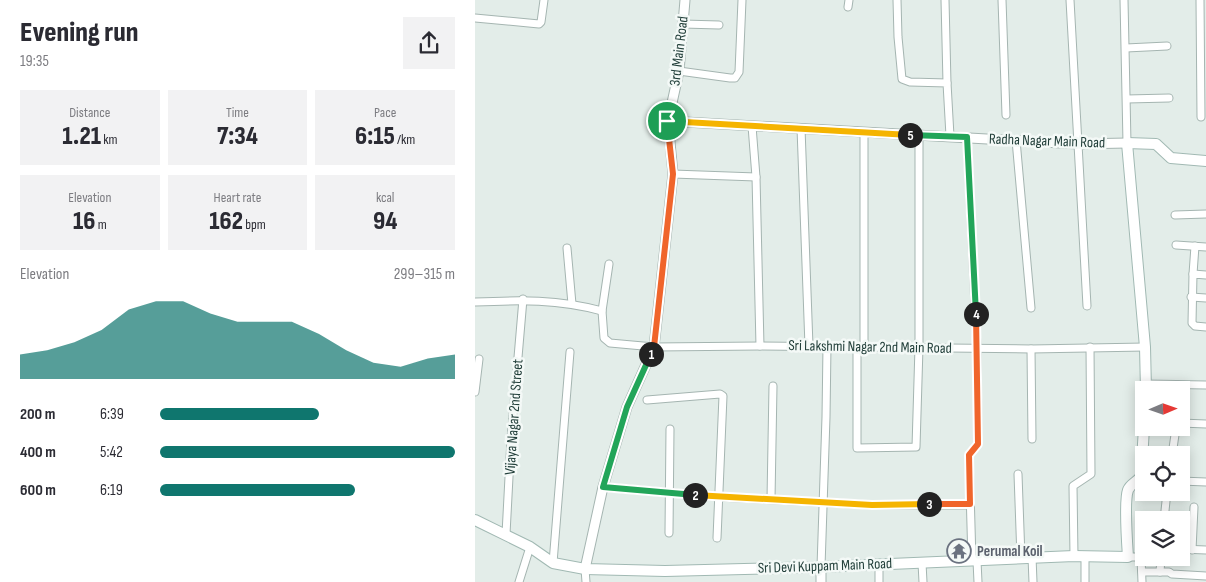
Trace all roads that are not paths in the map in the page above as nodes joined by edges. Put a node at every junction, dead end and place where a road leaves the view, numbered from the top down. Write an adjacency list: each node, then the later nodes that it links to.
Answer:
1 (544, 0): 10 (street)
2 (685, 0): 11 (street, 3rd Main Road)
3 (742, 0): 16 (street)
4 (897, 0): 17 (street)
5 (945, 0): 17 (street)
6 (1002, 0): 20 (street)
7 (1070, 0): 31 (street)
8 (1124, 0): 15 (street)
9 (1200, 0): 13 (street)
10 (475, 18)
11 (683, 24): 12 (street); 16 (street, 3rd Main Road)
12 (719, 25)
13 (1203, 37): 21 (street)
14 (1167, 46): 15 (street)
15 (1126, 48): 19 (street)
16 (679, 72): 22 (street, 3rd Main Road)
17 (947, 83): 27 (street)
18 (1169, 98): 19 (street)
19 (1127, 99): 30 (street)
20 (1006, 115)
21 (1201, 117)
22 (667, 121): 23 (street, Radha Nagar Main Road); 33 (street, 3rd Main Road)
23 (752, 126): 24 (street, Radha Nagar Main Road); 34 (street)
24 (801, 128): 25 (street, Radha Nagar Main Road); 54 (street)
25 (864, 132): 26 (street, Radha Nagar Main Road); 57 (street)
26 (919, 135): 27 (street, Radha Nagar Main Road); 58 (street)
27 (950, 136): 28 (street, Radha Nagar Main Road)
28 (967, 137): 29 (street, Radha Nagar Main Road); 61 (street)
29 (1016, 140): 31 (street, Radha Nagar Main Road); 50 (street)
30 (1127, 143): 31 (street, Radha Nagar Main Road); 32 (main road); 60 (main road)
31 (1078, 144): 49 (street)
32 (1206, 160)
33 (673, 174): 34 (street); 56 (street, 3rd Main Road)
34 (756, 177): 53 (street)
35 (1206, 214): 36 (street)
36 (1175, 215)
37 (1176, 245): 38 (street)
38 (1195, 246): 39 (street); 42 (street)
39 (1206, 247)
40 (567, 248): 48 (street)
41 (609, 264): 51 (street)
42 (1193, 274): 43 (street); 44 (street)
43 (1206, 274)
44 (1191, 297): 45 (street); 52 (street)
45 (1206, 298)
46 (523, 300): 47 (street); 48 (street); 88 (street, Vijaya Nagar 2nd Street)
47 (475, 302)
48 (573, 304): 51 (street)
49 (1087, 306)
50 (1031, 308)
51 (602, 311): 56 (street, Sri Lakshmi Nagar 2nd Main Road)
52 (1206, 327)
53 (760, 346): 54 (street, Sri Lakshmi Nagar 2nd Main Road); 56 (street, Sri Lakshmi Nagar 2nd Main Road)
54 (809, 346): 55 (street, Sri Lakshmi Nagar 2nd Main Road)
55 (827, 346): 57 (street, Sri Lakshmi Nagar 2nd Main Road); 83 (street)
56 (654, 347): 79 (street, 3rd Main Road)
57 (860, 347): 58 (street, Sri Lakshmi Nagar 2nd Main Road); 58 (street)
58 (919, 347): 61 (street, Sri Lakshmi Nagar 2nd Main Road)
59 (1090, 347): 60 (street, Sri Lakshmi Nagar 2nd Main Road); 62 (street, Sri Lakshmi Nagar 2nd Main Road); 93 (street)
60 (1145, 347): 65 (main road)
61 (977, 348): 62 (street, Sri Lakshmi Nagar 2nd Main Road); 84 (street)
62 (1031, 349): 75 (street)
63 (570, 352): 98 (street)
64 (479, 359): 69 (street)
65 (1147, 381)
66 (1206, 385): 68 (street)
67 (773, 386): 82 (street)
68 (1190, 386)
69 (475, 392)
70 (647, 400): 81 (street)
71 (1190, 424): 72 (street)
72 (1206, 424)
73 (670, 429): 80 (street)
74 (1144, 436): 95 (main road)
75 (1032, 439)
76 (1018, 474): 96 (street)
77 (1190, 481): 78 (street)
78 (1206, 482)
79 (603, 487): 80 (street); 103 (street, 3rd Main Road)
80 (669, 494): 81 (street); 87 (street)
81 (719, 497): 82 (street); 89 (street)
82 (771, 499): 83 (street)
83 (823, 502): 84 (street); 102 (street)
84 (970, 504): 97 (street)
85 (1194, 507): 91 (street)
86 (475, 520): 88 (main road, Sri Devi Kuppam Main Road)
87 (669, 533)
88 (506, 534): 90 (main road, Sri Devi Kuppam Main Road)
89 (717, 538)
90 (530, 547): 98 (main road, Sri Devi Kuppam Main Road); 108 (street)
91 (1192, 550): 92 (street)
92 (1206, 550)
93 (1079, 556): 94 (main road, Sri Devi Kuppam Main Road); 95 (main road, Sri Devi Kuppam Main Road); 115 (street)
94 (1032, 557): 96 (main road, Sri Devi Kuppam Main Road); 114 (street)
95 (1128, 557): 104 (street)
96 (1021, 558): 97 (main road, Sri Devi Kuppam Main Road)
97 (974, 561): 99 (main road, Sri Devi Kuppam Main Road); 113 (street)
98 (553, 563): 103 (main road, Sri Devi Kuppam Main Road)
99 (923, 563): 100 (main road, Sri Devi Kuppam Main Road); 112 (street)
100 (879, 565): 102 (main road, Sri Devi Kuppam Main Road); 111 (street)
101 (1160, 566): 105 (street)
102 (821, 567): 103 (main road, Sri Devi Kuppam Main Road); 110 (street)
103 (585, 570): 109 (street)
104 (1142, 572): 105 (street); 116 (street)
105 (1160, 572): 107 (street)
106 (1206, 576): 107 (street)
107 (1197, 579)
108 (519, 582)
109 (586, 582)
110 (821, 582)
111 (879, 582)
112 (923, 582)
113 (978, 582)
114 (1033, 582)
115 (1085, 582)
116 (1142, 582)

